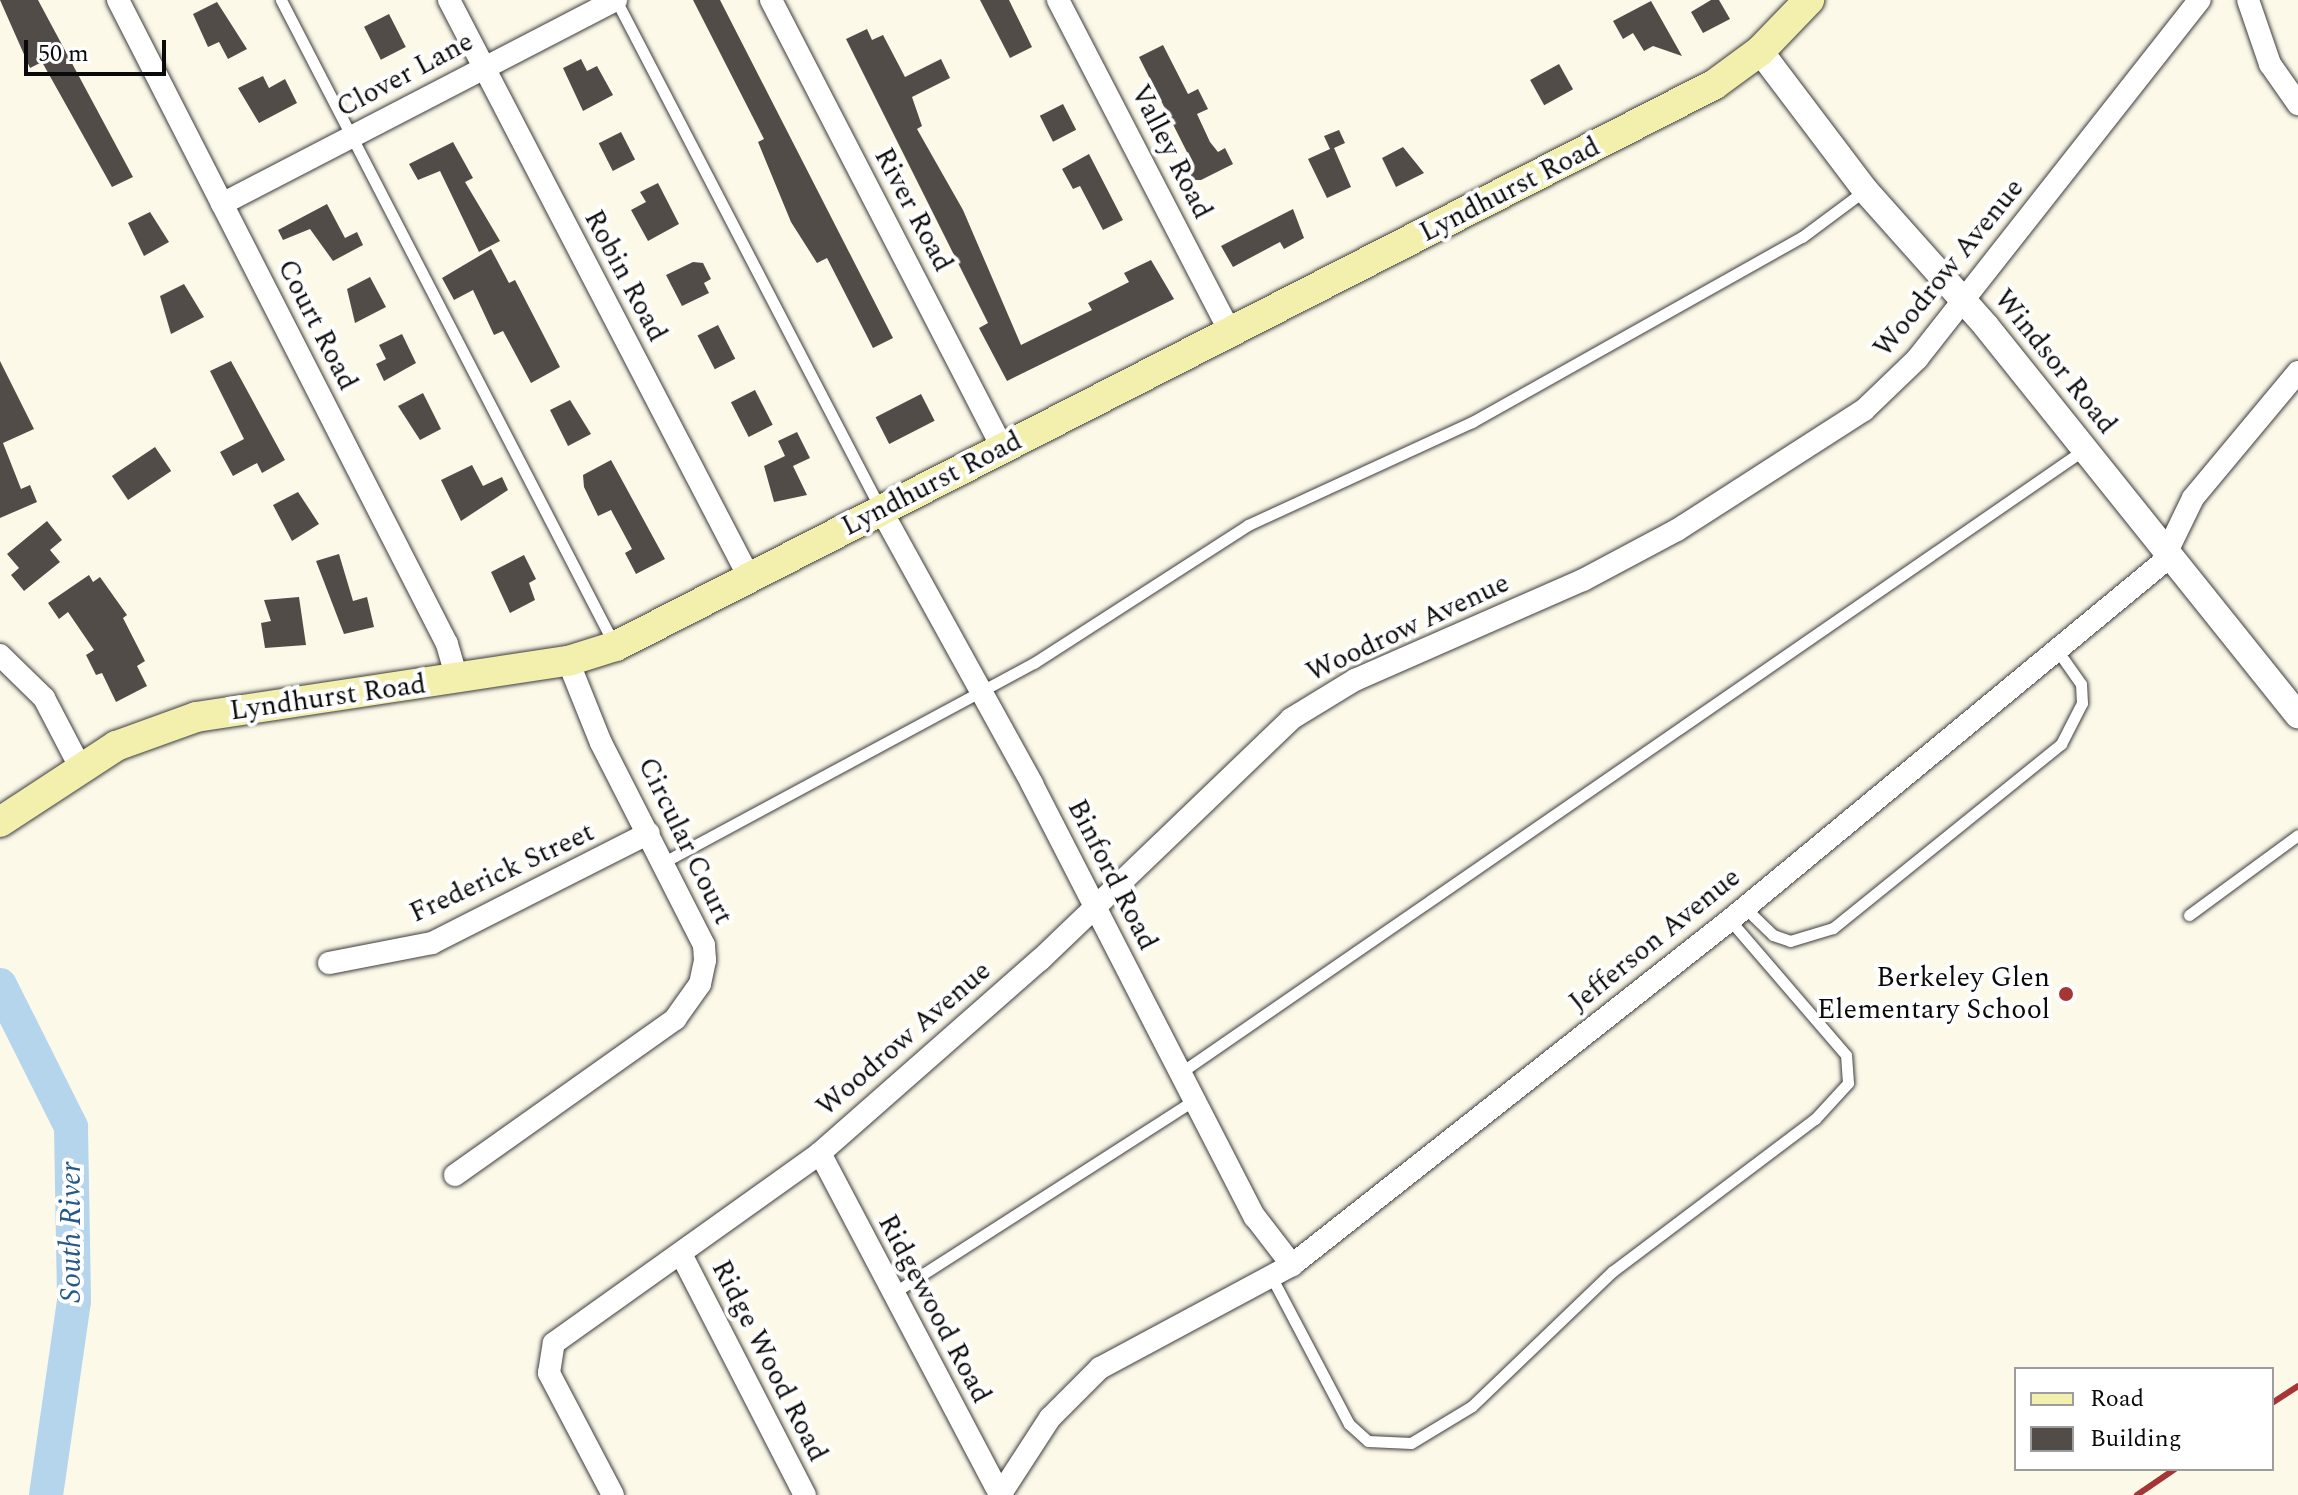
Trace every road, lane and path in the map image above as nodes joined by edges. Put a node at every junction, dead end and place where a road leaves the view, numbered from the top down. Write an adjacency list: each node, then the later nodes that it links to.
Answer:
1 (118, 0): 15 (street, Court Road)
2 (281, 0): 13 (lane)
3 (449, 0): 11 (street, Robin Road)
4 (616, 0): 11 (street, Clover Lane); 21 (lane)
5 (771, 0): 19 (street, River Road)
6 (1058, 0): 17 (street, Valley Road)
7 (1809, 0): 10 (main road, Lyndhurst Road)
8 (2200, 0): 16 (street, Woodrow Avenue)
9 (2248, 0): 12 (street)
10 (1760, 51): 14 (street, Windsor Road); 17 (main road, Lyndhurst Road)
11 (483, 67): 13 (street, Clover Lane); 23 (street, Robin Road)
12 (2298, 104)
13 (352, 136): 15 (street, Clover Lane); 24 (lane)
14 (1865, 190): 16 (street, Windsor Road); 29 (lane)
15 (222, 204): 28 (street, Court Road)
16 (1961, 298): 20 (street, Windsor Road); 36 (street, Woodrow Avenue)
17 (1230, 332): 19 (main road, Lyndhurst Road)
18 (2298, 372): 22 (street, Jefferson Avenue)
19 (1002, 447): 21 (main road, Lyndhurst Road)
20 (2085, 449): 22 (street, Windsor Road); 40 (lane)
21 (881, 510): 23 (main road, Lyndhurst Road); 29 (street, Binford Road)
22 (2168, 555): 25 (street, Jefferson Avenue); 30 (street, Windsor Road)
23 (750, 579): 24 (main road, Lyndhurst Road)
24 (616, 646): 27 (main road, Lyndhurst Road)
25 (2057, 650): 37 (street, Jefferson Avenue); 37 (lane)
26 (0, 655): 31 (street)
27 (568, 661): 28 (main road, Lyndhurst Road); 33 (street, Circular Court)
28 (457, 680): 31 (main road, Lyndhurst Road)
29 (982, 690): 35 (lane); 36 (street, Binford Road)
30 (2298, 715)
31 (80, 767): 32 (main road, Lyndhurst Road)
32 (0, 822)
33 (649, 833): 35 (street, Circular Court); 39 (street, Frederick Street)
34 (2298, 835): 38 (lane)
35 (664, 862): 43 (street, Circular Court)
36 (1095, 909): 40 (street, Binford Road); 42 (street, Woodrow Avenue)
37 (1737, 914): 45 (street, Jefferson Avenue); 46 (lane)
38 (2189, 915)
39 (329, 963)
40 (1180, 1074): 41 (street, Binford Road)
41 (1194, 1100): 45 (street, Binford Road); 47 (lane)
42 (820, 1153): 44 (street, Woodrow Avenue); 47 (street, Ridgewood Road)
43 (455, 1175)
44 (681, 1254): 49 (street, Woodrow Avenue); 50 (street, Ridge Wood Road)
45 (1292, 1265): 46 (street, Jefferson Avenue)
46 (1272, 1278): 48 (street, Jefferson Avenue)
47 (892, 1295): 48 (street, Ridgewood Road)
48 (1000, 1493)
49 (613, 1495)
50 (805, 1495)

